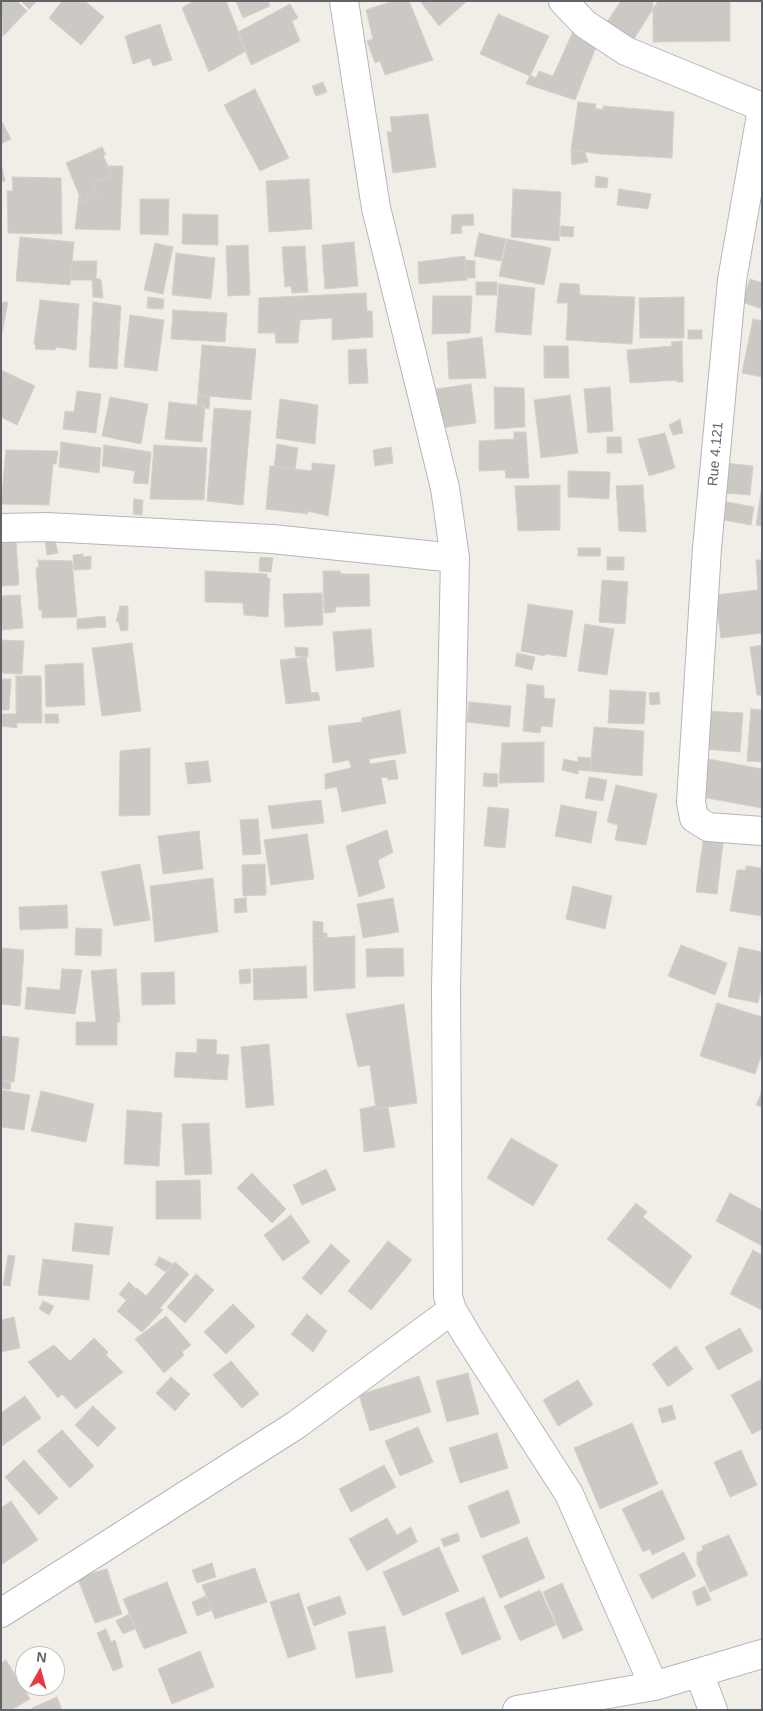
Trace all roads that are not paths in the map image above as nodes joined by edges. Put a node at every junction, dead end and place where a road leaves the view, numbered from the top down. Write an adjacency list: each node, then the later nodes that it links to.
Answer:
1 (344, 1): 5 (street)
2 (563, 1): 3 (street)
3 (762, 108): 6 (street, Rue 4.121)
4 (1, 528): 5 (street)
5 (455, 558): 7 (street)
6 (762, 831)
7 (452, 1310): 8 (street); 11 (street)
8 (1, 1613)
9 (762, 1654): 10 (street)
10 (699, 1672): 11 (street); 13 (street)
11 (654, 1686): 12 (street)
12 (517, 1710)
13 (713, 1710)

